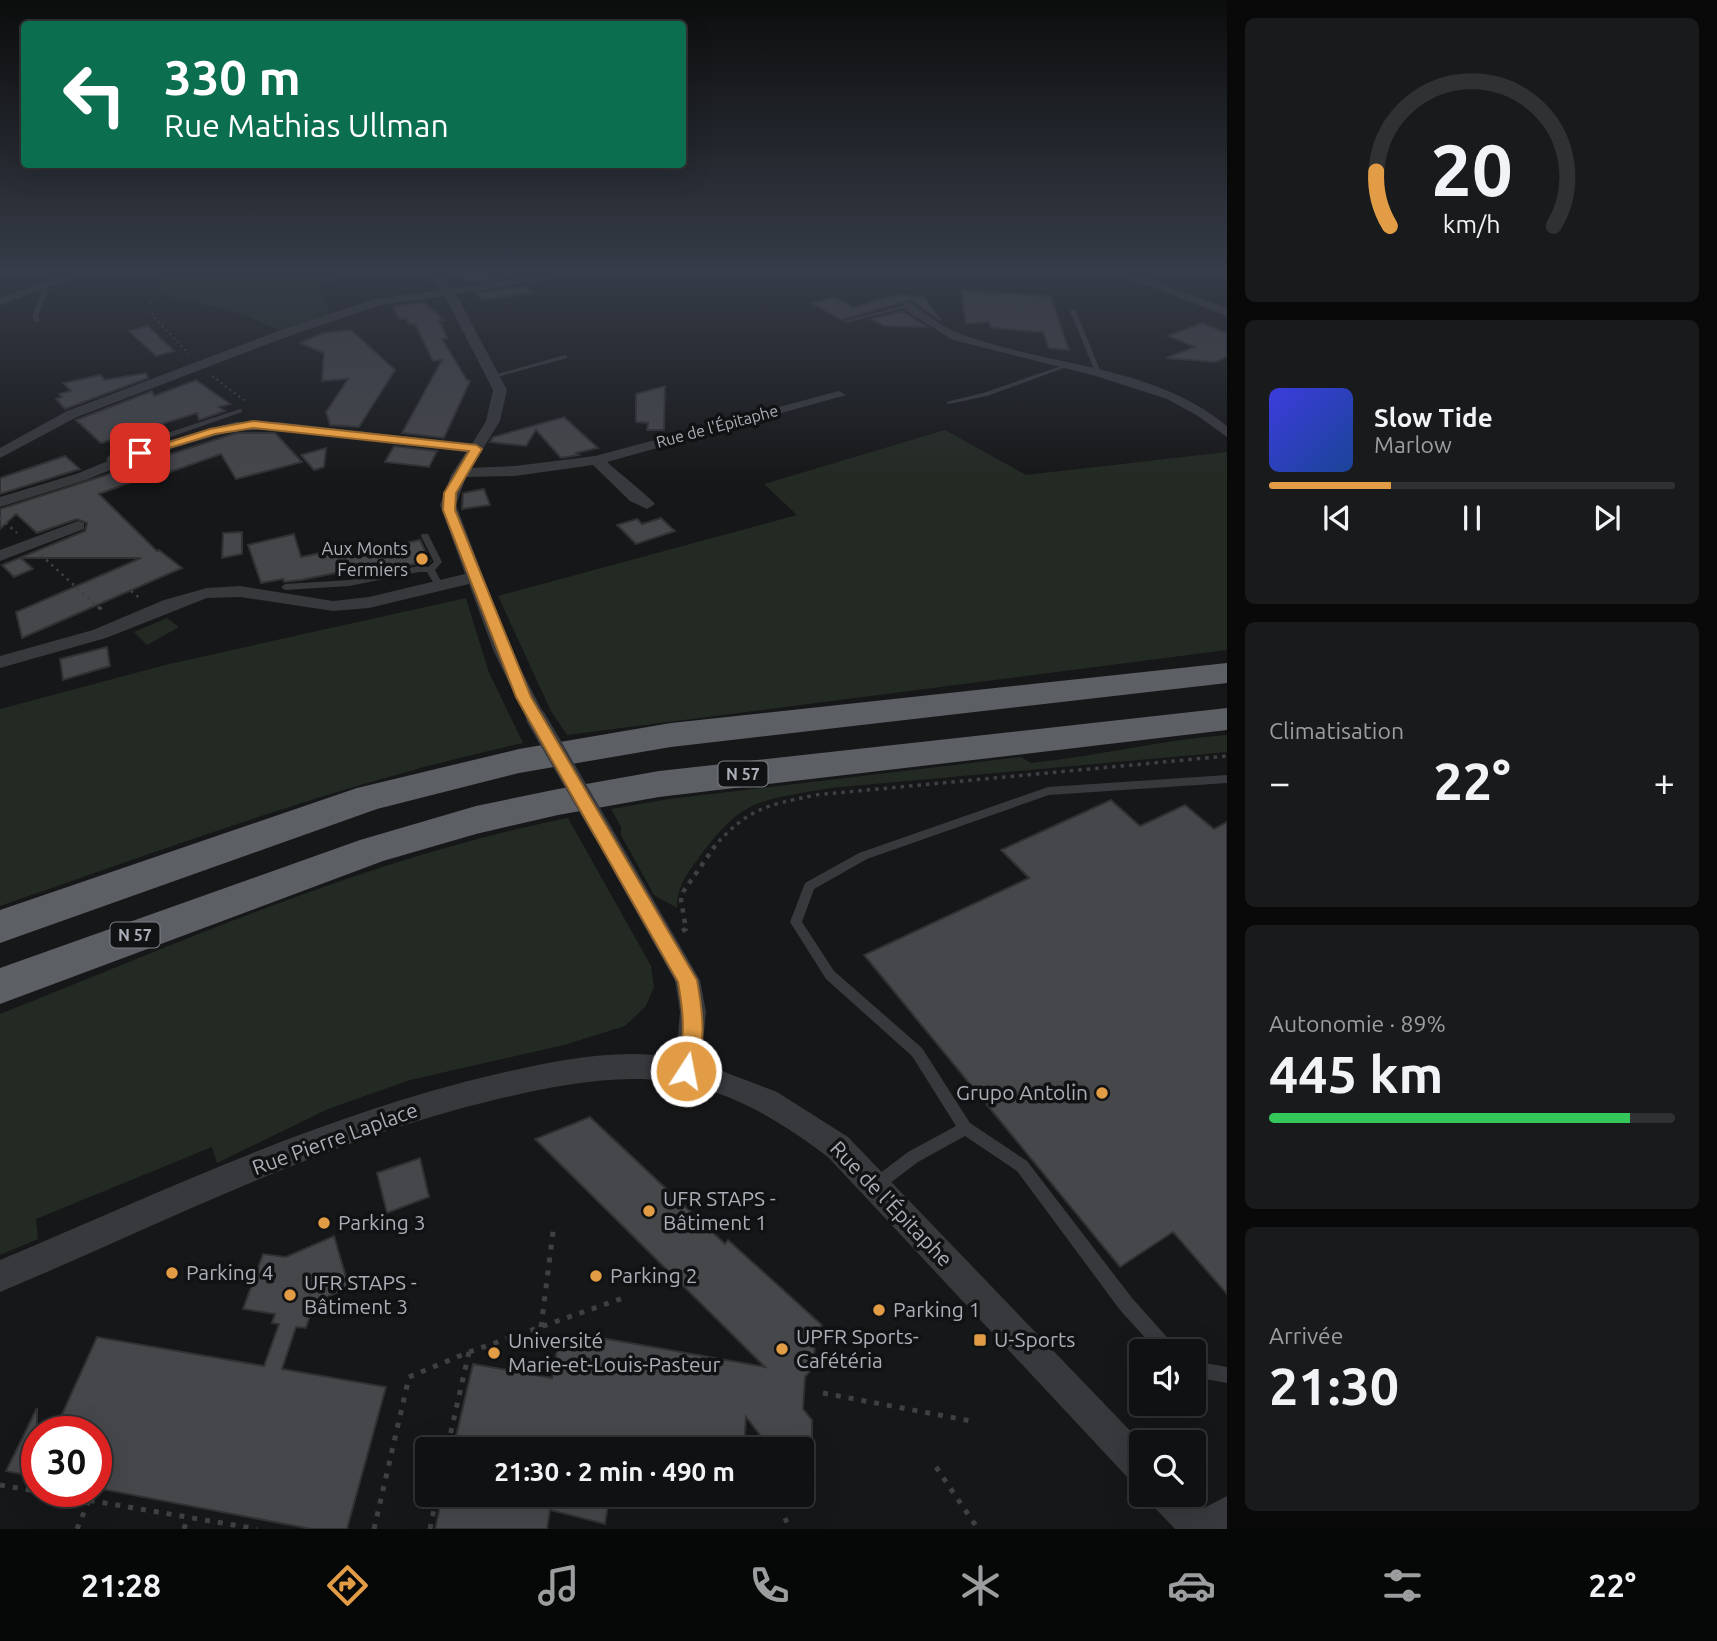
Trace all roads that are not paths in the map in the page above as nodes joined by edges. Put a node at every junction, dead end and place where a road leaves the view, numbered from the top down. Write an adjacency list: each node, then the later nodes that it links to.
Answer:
1 (269, 340): 14 (street)
2 (473, 340): 8 (street)
3 (972, 340): 6 (street)
4 (1085, 340): 7 (lane)
5 (565, 358): 8 (lane)
6 (1069, 365): 7 (street); 10 (lane)
7 (1098, 372): 12 (street)
8 (493, 376): 13 (street)
9 (839, 395): 15 (street, Rue de l'Épitaphe)
10 (949, 402)
11 (240, 411): 16 (lane)
12 (1227, 433)
13 (476, 449): 16 (street); 17 (street)
14 (0, 454)
15 (596, 460): 17 (street, Rue de l'Épitaphe); 19 (street)
16 (113, 463): 18 (street)
17 (460, 473): 24 (street)
18 (0, 502)
19 (646, 504)
20 (78, 526): 22 (street)
21 (425, 536): 23 (lane)
22 (0, 556)
23 (434, 578): 24 (street); 25 (lane); 26 (street)
24 (474, 578): 32 (street, bridge)
25 (285, 587)
26 (0, 662)
27 (1227, 673): 30 (highway)
28 (1227, 719): 31 (highway, N 57)
29 (1227, 779): 33 (lane)
30 (0, 927)
31 (0, 986)
32 (686, 1071): 34 (street, Rue de l'Épitaphe); 35 (street, Rue Pierre Laplace)
33 (965, 1128): 34 (lane); 36 (lane)
34 (875, 1186): 39 (street, Rue de l'Épitaphe)
35 (0, 1276)
36 (1157, 1339)
37 (1206, 1371): 38 (lane)
38 (1227, 1375)
39 (1129, 1454)
40 (1179, 1507): 42 (street)
41 (1227, 1514): 43 (street)
42 (1199, 1529)
43 (1206, 1529)

